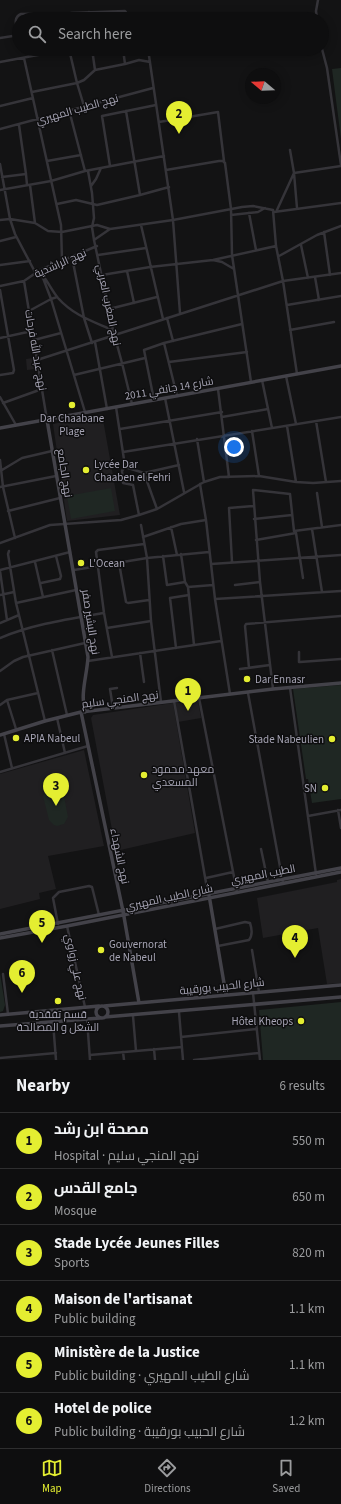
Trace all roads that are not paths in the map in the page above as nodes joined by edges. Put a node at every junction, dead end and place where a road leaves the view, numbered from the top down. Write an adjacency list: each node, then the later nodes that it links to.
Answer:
1 (318, 0): 4 (street)
2 (89, 12): 3 (street)
3 (125, 12)
4 (316, 12)
5 (12, 36): 6 (street)
6 (0, 38)
7 (34, 56): 13 (street)
8 (71, 56): 18 (street)
9 (93, 56): 17 (street)
10 (124, 56): 16 (street)
11 (149, 56): 15 (street)
12 (324, 56): 39 (street)
13 (24, 58): 14 (street); 20 (street)
14 (0, 62)
15 (150, 62): 16 (street); 19 (street)
16 (125, 64): 17 (street)
17 (95, 70): 18 (street)
18 (77, 83): 20 (street); 24 (street)
19 (153, 88): 22 (street); 24 (street, نهج الطيب المهيري)
20 (32, 92): 21 (street)
21 (33, 98): 23 (street); 27 (street)
22 (156, 105): 26 (street); 28 (street)
23 (0, 106)
24 (84, 106): 25 (street, نهج الطيب المهيري)
25 (69, 110): 27 (street, نهج الطيب المهيري); 32 (street, نهج المغرب العربي)
26 (126, 111): 34 (street); 38 (street)
27 (38, 120): 29 (street, نهج الطيب المهيري); 35 (street)
28 (159, 122): 33 (street); 36 (street)
29 (19, 125): 30 (street, نهج الطيب المهيري); 44 (street)
30 (0, 129)
31 (290, 150): 43 (street)
32 (81, 155): 35 (street); 42 (street, نهج المغرب العربي)
33 (164, 156): 34 (street); 41 (street)
34 (135, 161): 38 (street); 52 (street)
35 (47, 162): 46 (street)
36 (224, 162): 41 (street); 58 (street)
37 (0, 164): 45 (street)
38 (110, 166): 40 (street)
39 (341, 166): 43 (street)
40 (101, 168): 42 (street); 48 (street)
41 (166, 170): 49 (street)
42 (86, 171): 46 (street); 48 (street, نهج المغرب العربي)
43 (294, 173): 57 (street); 59 (street)
44 (26, 174): 45 (street); 47 (street)
45 (2, 177): 50 (street)
46 (51, 181): 47 (street); 54 (street)
47 (29, 185): 50 (street); 65 (street)
48 (91, 187): 55 (street, نهج المغرب العربي)
49 (169, 187): 52 (street); 64 (street)
50 (5, 189): 51 (street); 62 (street)
51 (0, 190)
52 (140, 195): 55 (street)
53 (341, 203): 57 (street)
54 (57, 204): 55 (street); 70 (street)
55 (92, 205): 68 (street, نهج المغرب العربي)
56 (264, 208): 58 (street); 59 (street); 60 (street)
57 (297, 208): 59 (street)
58 (231, 209): 61 (street); 64 (street)
59 (275, 211): 77 (street)
60 (249, 213): 61 (street); 79 (street)
61 (231, 215): 80 (street)
62 (10, 219): 63 (street); 65 (street); 72 (street)
63 (0, 220)
64 (173, 220): 66 (street); 87 (street)
65 (35, 223): 70 (street)
66 (141, 225): 69 (street); 78 (street)
67 (341, 226): 71 (street)
68 (92, 227): 69 (street); 70 (street); 73 (street, نهج المغرب العربي)
69 (110, 229): 73 (street, نهج الراشدية)
70 (62, 232): 86 (street)
71 (324, 232): 75 (street); 96 (street)
72 (16, 237): 74 (street); 85 (street)
73 (94, 240): 76 (street, نهج المغرب العربي)
74 (0, 241)
75 (302, 244): 82 (street); 99 (street)
76 (97, 246): 81 (street, نهج المغرب العربي); 83 (street, نهج الراشدية)
77 (276, 246): 79 (street); 82 (street)
78 (146, 248): 81 (street); 89 (street)
79 (256, 250): 80 (street)
80 (232, 255): 84 (street); 90 (street)
81 (98, 256): 97 (street, نهج المغرب العربي)
82 (278, 256): 101 (street)
83 (72, 257): 86 (street, نهج الراشدية); 115 (street)
84 (213, 260): 87 (street); 90 (street)
85 (30, 261): 88 (street); 93 (street)
86 (62, 261): 91 (street, نهج الراشدية)
87 (176, 264): 89 (street); 114 (street)
88 (0, 265)
89 (150, 267): 92 (street); 104 (street)
90 (234, 269): 105 (street)
91 (40, 270): 93 (street, نهج الراشدية); 95 (street)
92 (128, 271): 97 (street); 110 (street)
93 (35, 272): 100 (street, نهج الراشدية)
94 (341, 273): 96 (street)
95 (42, 274): 107 (street); 108 (street)
96 (330, 274): 98 (street)
97 (102, 275): 112 (street, نهج المغرب العربي)
98 (315, 277): 99 (street); 109 (street)
99 (308, 278): 101 (street)
100 (24, 281): 102 (street); 113 (street, نهج عبد الله فرحات)
101 (283, 281): 105 (street); 111 (street)
102 (0, 286)
103 (0, 290): 125 (street)
104 (157, 296): 110 (street); 117 (street)
105 (237, 296): 114 (street); 119 (street)
106 (341, 296): 109 (street)
107 (57, 297): 108 (street); 115 (street)
108 (51, 299): 113 (street); 123 (street)
109 (319, 300): 111 (street)
110 (134, 303): 112 (street)
111 (287, 305): 121 (street)
112 (109, 309): 120 (street, نهج المغرب العربي)
113 (29, 311): 122 (street, نهج عبد الله فرحات)
114 (180, 314): 116 (street)
115 (84, 318): 120 (street); 129 (street)
116 (167, 318): 117 (street); 128 (street)
117 (163, 319): 124 (street)
118 (334, 322): 121 (street)
119 (242, 324): 128 (street); 132 (street)
120 (113, 330): 124 (street, نهج المغرب العربي)
121 (290, 330): 139 (street)
122 (32, 331): 125 (street); 127 (street, نهج عبد الله فرحات)
123 (61, 333): 127 (street); 131 (street)
124 (114, 335): 129 (street); 136 (street, نهج المغرب العربي)
125 (8, 336): 126 (street); 140 (street)
126 (0, 338)
127 (34, 340): 134 (street, نهج عبد الله فرحات)
128 (173, 341): 130 (street)
129 (93, 342): 131 (street); 138 (street)
130 (164, 344): 133 (street); 135 (street)
131 (67, 351): 134 (street); 141 (street)
132 (247, 352): 135 (street); 144 (street)
133 (145, 358): 136 (street); 150 (street)
134 (37, 360): 145 (street, نهج عبد الله فرحات)
135 (169, 362): 147 (street)
136 (122, 363): 138 (street); 152 (street, نهج المغرب العربي)
137 (341, 366): 139 (street, شارع 14 جانفي 2011)
138 (100, 369): 141 (street); 154 (street)
139 (297, 374): 142 (street, شارع 14 جانفي 2011)
140 (0, 375)
141 (74, 375): 156 (street)
142 (286, 376): 143 (street, شارع 14 جانفي 2011); 163 (street)
143 (262, 380): 144 (street, شارع 14 جانفي 2011); 155 (street)
144 (251, 382): 146 (street, شارع 14 جانفي 2011)
145 (42, 389): 151 (street); 160 (street, نهج عبد الله فرحات)
146 (218, 389): 147 (street, شارع 14 جانفي 2011); 157 (street)
147 (177, 396): 149 (street, شارع 14 جانفي 2011)
148 (0, 397): 151 (street)
149 (165, 398): 150 (street, شارع 14 جانفي 2011); 162 (street)
150 (154, 400): 152 (street, شارع 14 جانفي 2011)
151 (3, 403): 164 (street)
152 (132, 404): 153 (street, شارع 14 جانفي 2011)
153 (116, 407): 154 (street, شارع 14 جانفي 2011); 168 (street)
154 (107, 409): 156 (street, شارع 14 جانفي 2011)
155 (268, 409): 158 (street); 167 (street)
156 (85, 412): 160 (street, شارع 14 جانفي 2011)
157 (222, 412): 158 (street); 162 (street)
158 (222, 417): 170 (street)
159 (341, 417): 161 (street)
160 (47, 420): 164 (street, شارع 14 جانفي 2011); 173 (street, نهج الجامع)
161 (316, 421): 163 (street); 186 (street)
162 (169, 422): 168 (street); 172 (street)
163 (296, 424): 165 (street)
164 (16, 425): 166 (street, شارع 14 جانفي 2011)
165 (287, 426): 167 (street); 185 (street)
166 (0, 428)
167 (272, 428): 169 (street)
168 (120, 429): 174 (street)
169 (252, 431): 170 (street); 181 (street)
170 (225, 436): 171 (street); 182 (street)
171 (197, 440): 172 (street); 184 (street)
172 (174, 443): 174 (street); 177 (street)
173 (53, 451): 178 (street); 180 (street, نهج الجامع)
174 (123, 452): 176 (street)
175 (0, 460): 178 (street)
176 (125, 465): 179 (street); 196 (street)
177 (179, 465): 179 (street); 189 (street)
178 (2, 470): 188 (street)
179 (144, 473): 193 (street)
180 (57, 476): 188 (street); 191 (street, نهج الجامع)
181 (258, 476): 182 (street); 185 (street)
182 (229, 477): 184 (street)
183 (341, 481): 186 (street)
184 (204, 482): 187 (street)
185 (296, 482): 186 (street)
186 (326, 482)
187 (200, 484): 189 (street); 198 (street)
188 (2, 487): 194 (street)
189 (184, 492): 193 (street)
190 (317, 493): 202 (street)
191 (60, 498): 194 (street); 199 (street, نهج الجامع)
192 (253, 506): 195 (street); 197 (street); 225 (street)
193 (157, 509): 196 (street)
194 (8, 511): 208 (street)
195 (292, 515): 197 (street); 205 (street)
196 (139, 516): 199 (street)
197 (254, 519): 209 (street)
198 (206, 520): 203 (street); 214 (street)
199 (64, 523): 206 (street, نهج الجامع); 208 (street)
200 (141, 525): 207 (street)
201 (341, 525): 202 (street)
202 (322, 527): 204 (street)
203 (172, 528): 207 (street); 216 (street)
204 (312, 529): 205 (street); 220 (street)
205 (295, 532): 209 (street); 222 (street)
206 (66, 535): 213 (street, نهج البشير صفر)
207 (143, 537): 211 (street)
208 (15, 538): 210 (street)
209 (256, 540): 223 (street)
210 (0, 543)
211 (144, 544): 221 (street); 228 (street)
212 (9, 551): 229 (street)
213 (70, 552): 218 (street); 230 (street, نهج البشير صفر)
214 (209, 552): 215 (street); 227 (street)
215 (182, 554): 216 (street); 233 (street)
216 (177, 555): 219 (street)
217 (341, 555): 220 (street)
218 (56, 556): 224 (street); 235 (street)
219 (163, 556): 221 (street); 233 (street)
220 (317, 557): 222 (street); 242 (street)
221 (147, 558): 226 (street); 249 (street)
222 (301, 558): 223 (street); 232 (street)
223 (258, 560): 225 (street); 234 (street)
224 (36, 562): 229 (street); 235 (street)
225 (232, 562): 227 (street)
226 (120, 563): 228 (street); 249 (street)
227 (211, 564): 236 (street)
228 (98, 567): 230 (street); 251 (street)
229 (10, 568): 231 (street); 241 (street)
230 (74, 570): 239 (street, نهج البشير صفر)
231 (0, 571): 243 (street)
232 (303, 578)
233 (185, 582): 238 (street)
234 (260, 582): 237 (street); 246 (street)
235 (40, 583): 247 (street)
236 (213, 585): 238 (street); 248 (street)
237 (235, 585)
238 (188, 587): 245 (street)
239 (76, 590): 247 (street); 254 (street, نهج البشير صفر)
240 (341, 591): 242 (street)
241 (14, 592): 243 (street); 250 (street)
242 (322, 592): 246 (street)
243 (4, 594): 244 (street); 255 (street)
244 (0, 595)
245 (189, 595): 264 (street); 265 (street)
246 (262, 595): 248 (street); 257 (street)
247 (43, 597): 250 (street)
248 (215, 599): 262 (street)
249 (149, 600): 256 (street)
250 (16, 603): 252 (street)
251 (104, 613): 254 (street); 259 (street)
252 (19, 615): 255 (street); 260 (street)
253 (341, 616): 257 (street)
254 (80, 617): 260 (street); 263 (street, نهج البشير صفر)
255 (7, 620): 258 (street)
256 (151, 621): 259 (street); 267 (street)
257 (265, 622): 274 (street); 275 (street)
258 (0, 623)
259 (107, 628): 271 (street)
260 (23, 630): 261 (street); 270 (street)
261 (0, 638)
262 (221, 641): 264 (street); 285 (street)
263 (85, 643): 266 (street); 273 (street, نهج البشير صفر)
264 (194, 645): 265 (street)
265 (176, 648): 267 (street)
266 (52, 650): 270 (street); 293 (street)
267 (154, 650): 269 (street); 289 (street)
268 (299, 652): 272 (street)
269 (140, 653): 271 (street); 278 (street)
270 (29, 656): 277 (street); 283 (street)
271 (112, 657): 273 (street)
272 (341, 659)
273 (88, 661): 292 (street, نهج البشير صفر)
274 (270, 665): 275 (street); 282 (street)
275 (249, 668): 276 (street)
276 (240, 669)
277 (0, 671)
278 (144, 682)
279 (341, 683): 281 (street, نهج المنجي سليم)
280 (117, 688): 291 (street)
281 (290, 688): 282 (street, نهج المنجي سليم); 303 (street)
282 (273, 689): 284 (street, نهج المنجي سليم)
283 (38, 693): 287 (street); 295 (street)
284 (248, 693): 285 (street, نهج المنجي سليم); 312 (street)
285 (230, 694): 286 (street, نهج المنجي سليم)
286 (199, 698): 288 (street, نهج المنجي سليم); 307 (street)
287 (7, 700): 290 (street); 296 (street)
288 (174, 701): 289 (street, نهج المنجي سليم); 310 (street)
289 (161, 702): 291 (street, نهج المنجي سليم)
290 (0, 704)
291 (113, 708): 292 (street, نهج المنجي سليم)
292 (83, 712): 293 (street, نهج المنجي سليم); 298 (street, نهج الشهداء)
293 (67, 715): 294 (street, نهج المنجي سليم)
294 (56, 718): 295 (street, نهج المنجي سليم); 299 (street)
295 (45, 721): 296 (street, نهج المنجي سليم)
296 (16, 729): 297 (street, نهج المنجي سليم)
297 (2, 734): 300 (street)
298 (88, 746): 299 (street); 315 (street, نهج الشهداء)
299 (65, 753): 300 (street)
300 (12, 768): 301 (street)
301 (0, 772)
302 (340, 810): 303 (street); 304 (street)
303 (308, 816): 309 (street)
304 (341, 828)
305 (261, 849): 311 (street)
306 (341, 868): 309 (street)
307 (233, 872): 310 (street); 313 (street)
308 (341, 872): 309 (street, شارع الطيب المهيري)
309 (316, 875): 312 (street, شارع الطيب المهيري)
310 (206, 878): 314 (street)
311 (268, 882): 312 (street, الطيب المهيري); 313 (street, الطيب المهيري)
312 (283, 882): 313 (street, شارع الطيب المهيري)
313 (237, 890): 314 (street, شارع الطيب المهيري)
314 (209, 896): 315 (street, شارع الطيب المهيري); 319 (street)
315 (123, 913): 316 (street); 318 (street, شارع الطيب المهيري); 330 (street, نهج الشهداء)
316 (99, 916): 317 (street); 317 (street)
317 (58, 924): 320 (street)
318 (67, 926): 321 (street, شارع الطيب المهيري); 334 (street, نهج علي زواوي)
319 (215, 929): 322 (street); 322 (street)
320 (0, 934)
321 (0, 938)
322 (218, 946): 328 (street)
323 (252, 950): 327 (street)
324 (3, 974): 337 (street)
325 (341, 984): 327 (street, شارع الحبيب بورقيبة)
326 (253, 992): 327 (street, شارع الحبيب بورقيبة); 328 (street, شارع الحبيب بورقيبة); 331 (street)
327 (259, 992)
328 (226, 995): 330 (street, شارع الحبيب بورقيبة)
329 (341, 997): 331 (street, شارع الحبيب بورقيبة)
330 (139, 1003): 333 (street, شارع الحبيب بورقيبة)
331 (255, 1005): 335 (street, شارع الحبيب بورقيبة); 344 (street)
332 (99, 1006): 333 (street); 334 (street); 340 (street)
333 (104, 1006): 339 (street)
334 (85, 1007): 337 (street)
335 (179, 1012): 338 (street, شارع الحبيب بورقيبة); 345 (street)
336 (0, 1014): 337 (street)
337 (8, 1014)
338 (133, 1016): 339 (street, شارع الحبيب بورقيبة); 348 (street)
339 (105, 1017): 340 (street)
340 (100, 1018): 341 (street)
341 (87, 1020): 342 (street); 352 (street)
342 (53, 1022): 343 (street); 350 (street)
343 (0, 1026)
344 (257, 1029): 345 (street); 351 (street)
345 (182, 1037): 346 (street)
346 (182, 1047): 347 (street); 359 (street)
347 (154, 1049): 348 (street); 358 (street)
348 (136, 1051): 349 (street)
349 (123, 1052): 352 (street); 357 (street)
350 (56, 1053): 354 (street); 355 (street)
351 (259, 1053): 360 (street); 361 (street)
352 (90, 1054): 356 (street)
353 (0, 1058): 354 (street)
354 (10, 1058)
355 (56, 1060)
356 (90, 1060)
357 (124, 1060)
358 (155, 1060)
359 (183, 1060)
360 (194, 1060)
361 (260, 1060)

